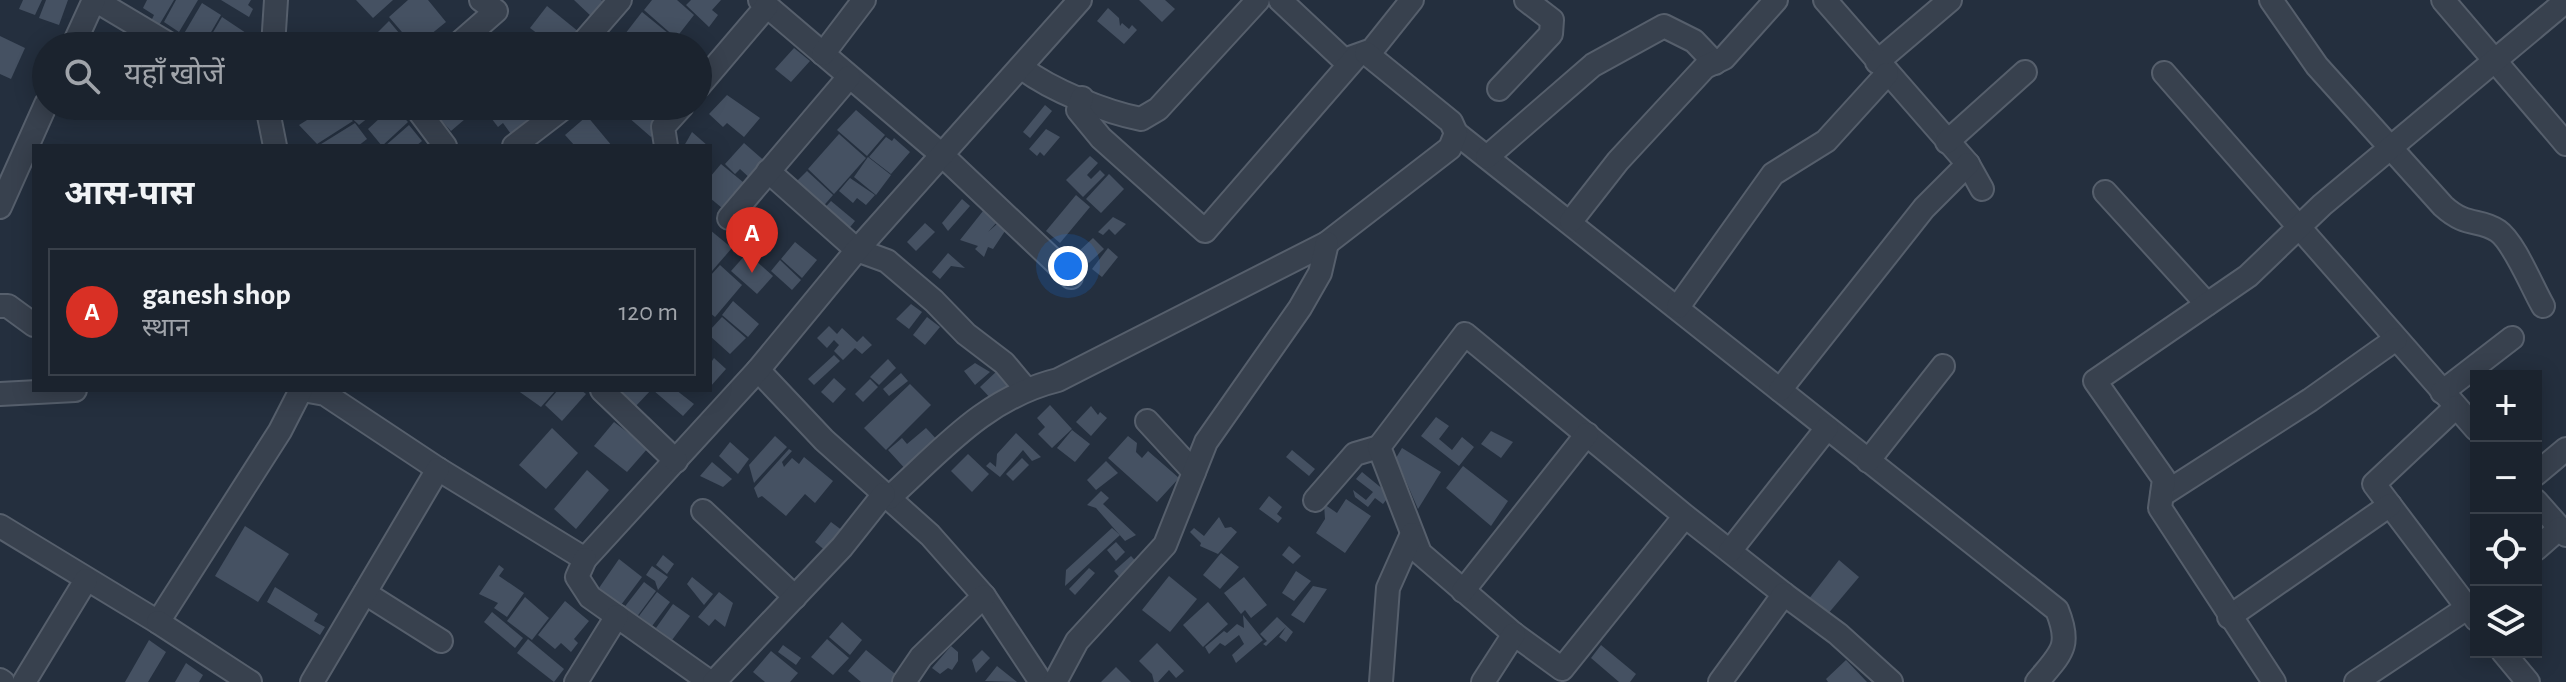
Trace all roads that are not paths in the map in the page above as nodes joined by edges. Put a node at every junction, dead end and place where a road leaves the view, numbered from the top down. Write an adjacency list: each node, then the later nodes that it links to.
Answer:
1 (94, 0): 18 (street); 19 (street)
2 (276, 0): 20 (street)
3 (481, 0): 21 (street)
4 (620, 0): 22 (street)
5 (864, 0): 23 (street)
6 (1080, 0): 27 (street)
7 (1258, 0): 34 (street)
8 (1280, 0): 24 (street)
9 (1412, 0): 24 (street)
10 (1526, 0): 33 (street)
11 (1776, 0): 26 (street)
12 (1825, 0): 28 (street)
13 (1950, 0): 28 (street)
14 (2271, 0): 47 (street)
15 (2443, 0): 25 (street)
16 (2566, 1): 25 (street)
17 (763, 3): 23 (street); 29 (street)
18 (79, 32)
19 (148, 32)
20 (274, 32)
21 (472, 32)
22 (592, 32)
23 (823, 54): 32 (street)
24 (1360, 55): 34 (street); 40 (street)
25 (2496, 61): 46 (street); 47 (street)
26 (1715, 63): 49 (street); 56 (street)
27 (1022, 68): 34 (street); 48 (street)
28 (1882, 68): 41 (street); 64 (street)
29 (712, 69)
30 (2025, 72): 41 (street)
31 (2164, 73): 57 (street)
32 (849, 77): 48 (street); 51 (street)
33 (1499, 89)
34 (1082, 98)
35 (39, 120): 54 (street)
36 (270, 120): 42 (street)
37 (426, 120): 43 (street)
38 (548, 120): 44 (street)
39 (669, 120): 45 (street)
40 (1456, 133): 49 (street); 58 (street)
41 (1947, 142): 50 (street)
42 (275, 144)
43 (444, 144)
44 (517, 144)
45 (666, 144)
46 (2566, 144)
47 (2391, 149): 57 (street); 63 (street)
48 (942, 155): 59 (street); 60 (street)
49 (1487, 157): 56 (street)
50 (1968, 164): 52 (street); 71 (street)
51 (768, 171): 55 (street); 59 (street)
52 (1982, 189)
53 (2105, 192): 61 (street)
54 (0, 207)
55 (729, 218)
56 (1571, 221): 64 (street)
57 (2300, 226): 61 (street); 67 (street)
58 (1327, 243): 70 (street); 88 (street)
59 (857, 250): 69 (street); 70 (street)
60 (1071, 277)
61 (2207, 304): 89 (street)
62 (0, 306): 65 (street)
63 (2543, 306)
64 (1678, 307): 71 (street)
65 (32, 324)
66 (2512, 338): 77 (street)
67 (2396, 339): 77 (street); 89 (street)
68 (1943, 366): 85 (street)
69 (758, 370): 84 (street); 90 (street)
70 (1025, 388): 90 (street)
71 (1780, 390): 80 (street)
72 (38, 392): 76 (street)
73 (312, 392): 112 (street)
74 (315, 392): 86 (street)
75 (604, 392): 84 (street)
76 (0, 394)
77 (2449, 399): 79 (street); 92 (street)
78 (1147, 421): 88 (street)
79 (2470, 422)
80 (1827, 428): 85 (street); 100 (street)
81 (1587, 434): 82 (street); 95 (street); 103 (street)
82 (1379, 447): 91 (street); 98 (street)
83 (2566, 449): 87 (street)
84 (676, 461): 101 (street)
85 (1868, 461): 129 (street)
86 (438, 469): 101 (street); 104 (street)
87 (2542, 469)
88 (1194, 472): 124 (street)
89 (2162, 495): 111 (street)
90 (887, 496): 106 (street); 107 (street)
91 (1315, 500)
92 (2390, 505): 108 (street); 111 (street)
93 (2542, 508): 97 (street)
94 (703, 511): 107 (street)
95 (1685, 516): 100 (street); 113 (street)
96 (0, 526): 102 (street)
97 (2563, 532): 99 (street)
98 (1412, 534): 103 (street); 125 (street)
99 (2542, 545)
100 (1730, 551): 105 (street)
101 (585, 559): 110 (street)
102 (86, 580): 112 (street); 117 (street)
103 (1463, 591): 113 (street)
104 (365, 593): 114 (street); 119 (street)
105 (1784, 594): 127 (street); 128 (street)
106 (984, 596): 122 (street); 123 (street)
107 (795, 597): 121 (street)
108 (2470, 606)
109 (2470, 612): 116 (street)
110 (617, 616): 120 (street); 121 (street)
111 (2229, 617): 130 (street)
112 (158, 622): 118 (street)
113 (1514, 634): 126 (street)
114 (441, 641)
115 (2508, 658): 131 (street)
116 (2361, 681)
117 (24, 682)
118 (250, 682)
119 (312, 682)
120 (576, 682)
121 (712, 682)
122 (904, 682)
123 (1041, 682)
124 (1055, 682)
125 (1381, 682)
126 (1483, 682)
127 (1720, 682)
128 (1891, 682)
129 (2037, 682)
130 (2274, 682)
131 (2528, 682)

